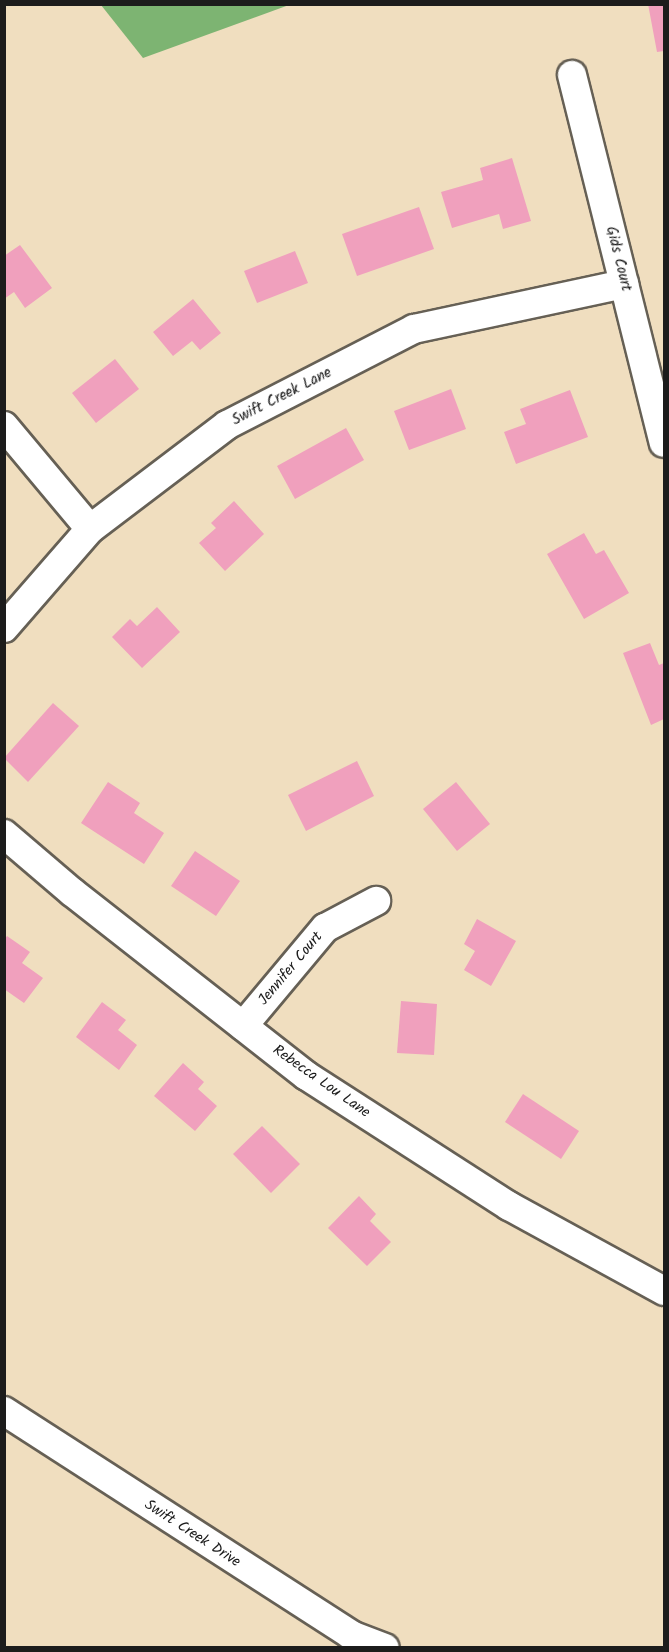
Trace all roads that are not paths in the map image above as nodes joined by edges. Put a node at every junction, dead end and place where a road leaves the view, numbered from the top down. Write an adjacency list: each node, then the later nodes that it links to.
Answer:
1 (572, 75): 2 (street, Gids Court)
2 (624, 284): 4 (street, Gids Court); 5 (street, Swift Creek Lane)
3 (4, 426): 5 (street)
4 (664, 443)
5 (90, 529): 6 (street, Swift Creek Lane)
6 (4, 628)
7 (4, 834): 9 (street, Rebecca Lou Lane)
8 (376, 901): 9 (street, Jennifer Court)
9 (243, 1026): 10 (street, Rebecca Lou Lane)
10 (664, 1292)
11 (4, 1411): 12 (street, Swift Creek Drive)
12 (348, 1641): 13 (street, Swift Creek Drive)
13 (385, 1647)

